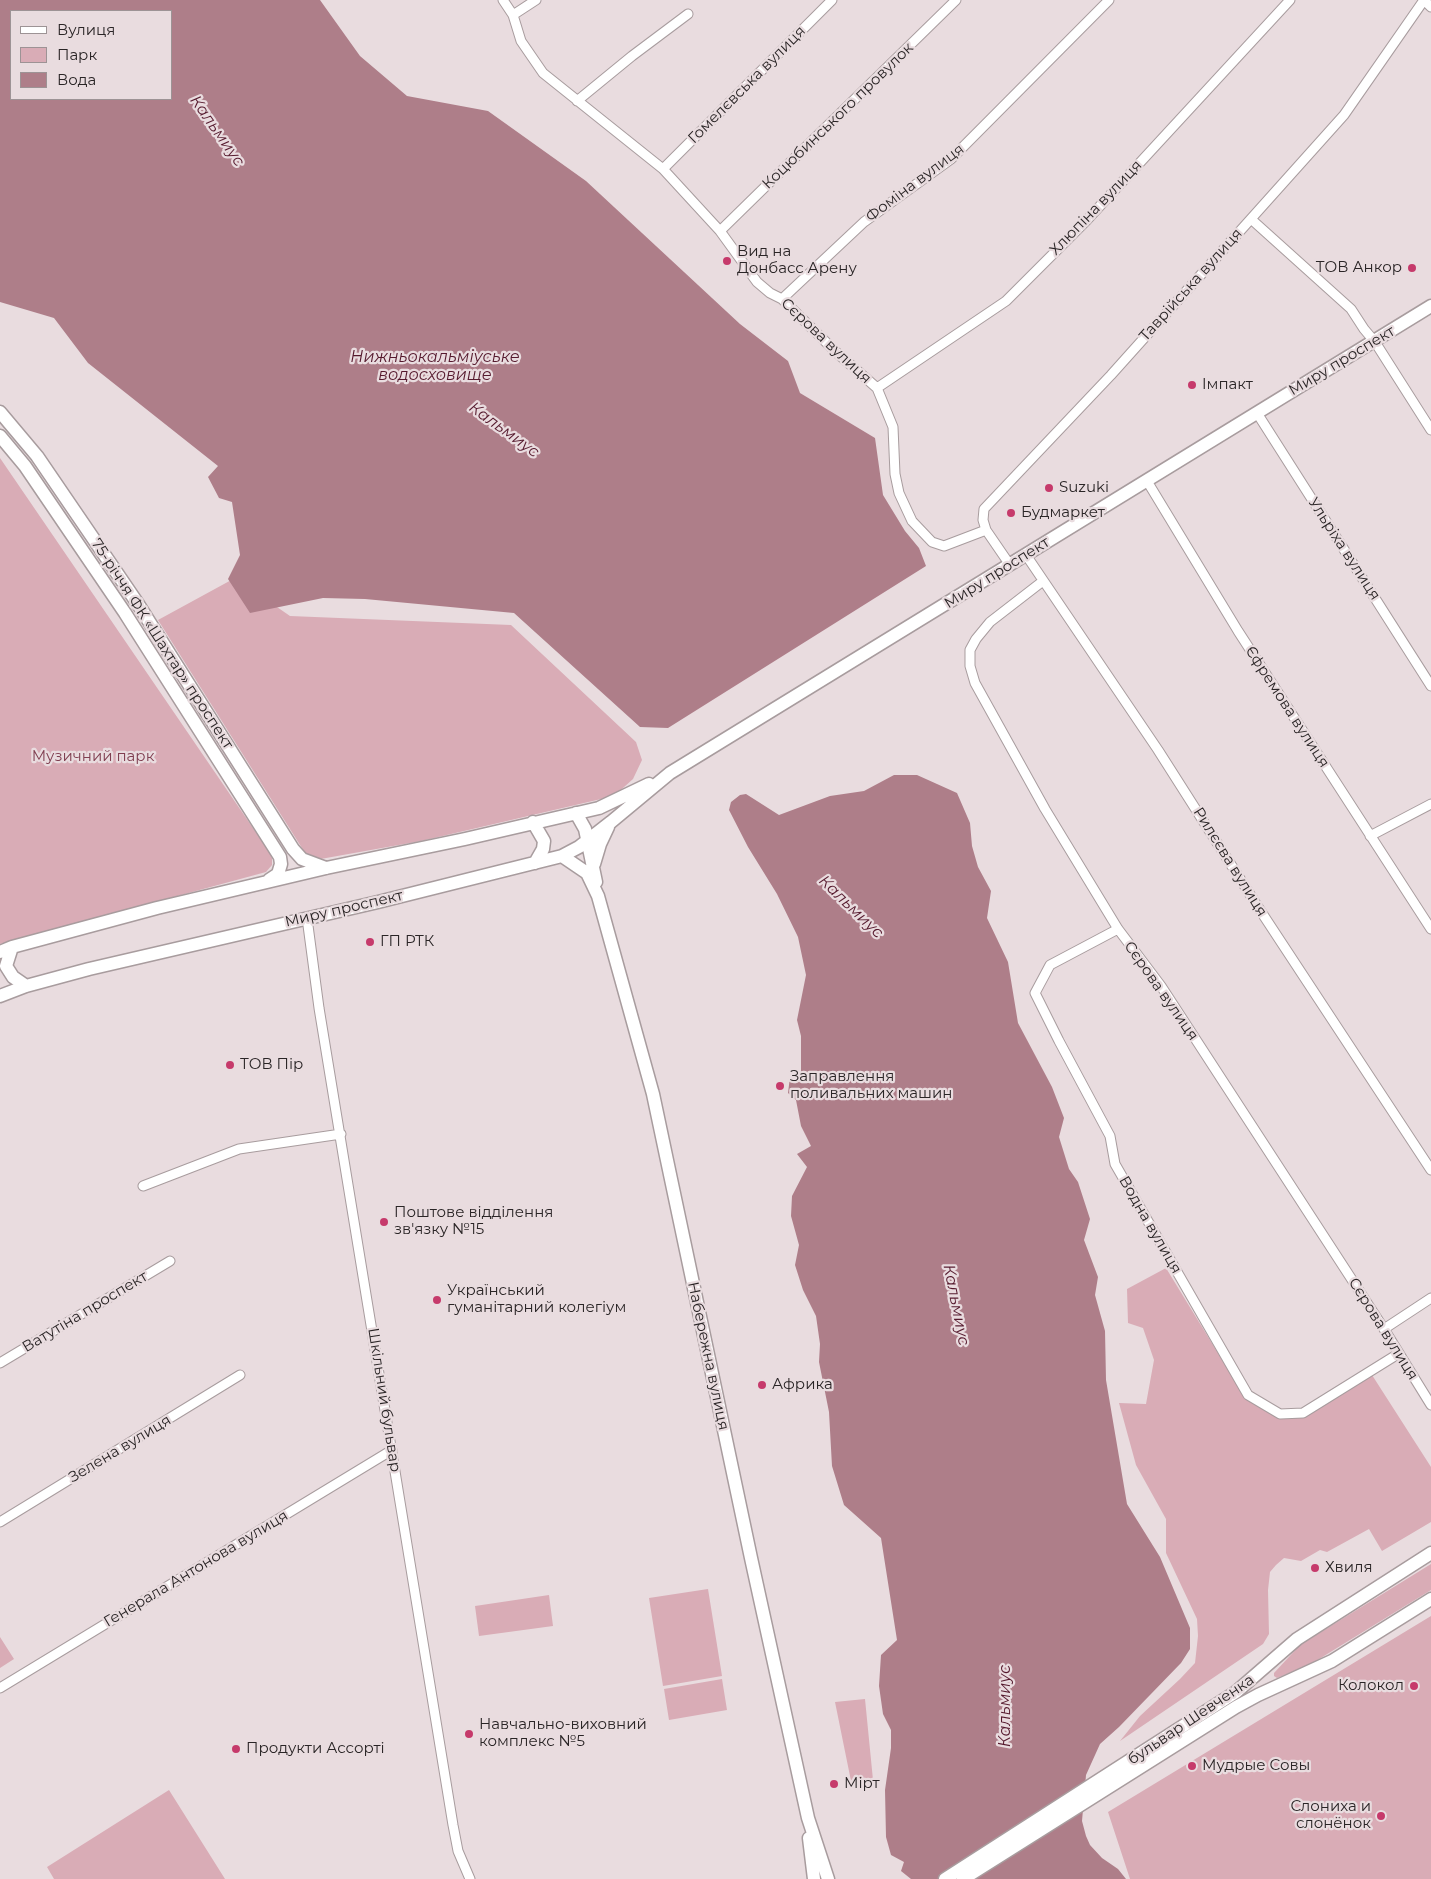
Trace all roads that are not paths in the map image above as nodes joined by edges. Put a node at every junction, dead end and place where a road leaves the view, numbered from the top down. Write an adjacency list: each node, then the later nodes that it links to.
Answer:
1 (503, 0): 10 (street, Сєрова вулиця)
2 (536, 0): 10 (street)
3 (832, 0): 12 (street, Гомелєвська вулиця)
4 (956, 0): 14 (street, Коцюбинського провулок)
5 (1109, 0): 15 (street, Фоміна вулиця)
6 (1290, 0): 18 (street, Хлюпіна вулиця)
7 (1424, 0): 8 (street); 13 (street, Таврійська вулиця)
8 (1431, 7)
9 (688, 14): 11 (street)
10 (513, 15): 11 (street, Сєрова вулиця)
11 (577, 101): 12 (street, Сєрова вулиця)
12 (663, 169): 14 (street, Сєрова вулиця)
13 (1251, 219): 17 (street); 24 (street, Таврійська вулиця)
14 (720, 231): 15 (street, Сєрова вулиця)
15 (782, 299): 18 (street, Сєрова вулиця)
16 (1431, 306): 17 (main road, Миру проспект)
17 (1375, 342): 20 (main road, Миру проспект); 21 (street)
18 (877, 388): 24 (street, Сєрова вулиця)
19 (0, 412): 39 (main road, 75-річчя ФК «Шахтар» проспект)
20 (1257, 413): 23 (main road, Миру проспект); 28 (street, Ульріха вулиця)
21 (1431, 430)
22 (0, 436): 40 (main road, 75-річчя ФК «Шахтар» проспект)
23 (1147, 481): 25 (main road, Миру проспект); 34 (street, Єфремова вулиця)
24 (986, 530): 26 (street)
25 (1026, 555): 26 (main road, Миру проспект); 27 (street, Рилєєва вулиця)
26 (1010, 565): 29 (main road, Миру проспект)
27 (1043, 581): 43 (street, Сєрова вулиця); 49 (street, Рилєєва вулиця)
28 (1431, 686)
29 (667, 775): 31 (main road, Миру проспект); 33 (main road, Миру проспект)
30 (1431, 804): 34 (street)
31 (576, 812): 32 (main road, Миру проспект); 35 (main road)
32 (533, 822): 37 (main road); 39 (main road, Миру проспект)
33 (612, 822): 35 (main road, Миру проспект); 38 (main road)
34 (1370, 836): 44 (street, Єфремова вулиця)
35 (588, 840): 36 (main road, Миру проспект); 38 (main road)
36 (562, 856): 37 (main road, Миру проспект); 41 (main road)
37 (535, 864): 42 (main road, Миру проспект)
38 (593, 866): 41 (main road)
39 (326, 868): 40 (main road, Миру проспект)
40 (267, 882): 45 (main road, Миру проспект)
41 (598, 896): 64 (main road, Набережна вулиця)
42 (307, 918): 46 (main road, Миру проспект); 48 (street, Шкільний бульвар)
43 (1118, 929): 53 (street, Сєрова вулиця); 54 (street, Водна вулиця)
44 (1431, 929)
45 (6, 949): 46 (main road)
46 (26, 986): 47 (main road, Миру проспект)
47 (0, 996)
48 (341, 1134): 50 (street); 58 (street, Шкільний бульвар)
49 (1431, 1170)
50 (143, 1186)
51 (170, 1261): 55 (street, Ватутіна проспект)
52 (1431, 1298): 53 (street)
53 (1384, 1329): 54 (street, Сєрова вулиця)
54 (1398, 1354): 57 (street, Сєрова вулиця)
55 (0, 1363)
56 (240, 1376): 59 (street, Зелена вулиця)
57 (1431, 1406)
58 (392, 1450): 62 (street, Генерала Антонова вулиця); 65 (street, Шкільний бульвар)
59 (0, 1522)
60 (1431, 1553): 63 (main road, бульвар Шевченка)
61 (1431, 1599): 63 (main road, бульвар Шевченка)
62 (0, 1688)
63 (1146, 1757): 68 (main road, бульвар Шевченка); 69 (main road, бульвар Шевченка)
64 (808, 1818): 66 (main road, Набережна вулиця); 67 (main road, Набережна вулиця)
65 (470, 1879)
66 (814, 1879)
67 (828, 1879)
68 (945, 1879)
69 (963, 1879)

